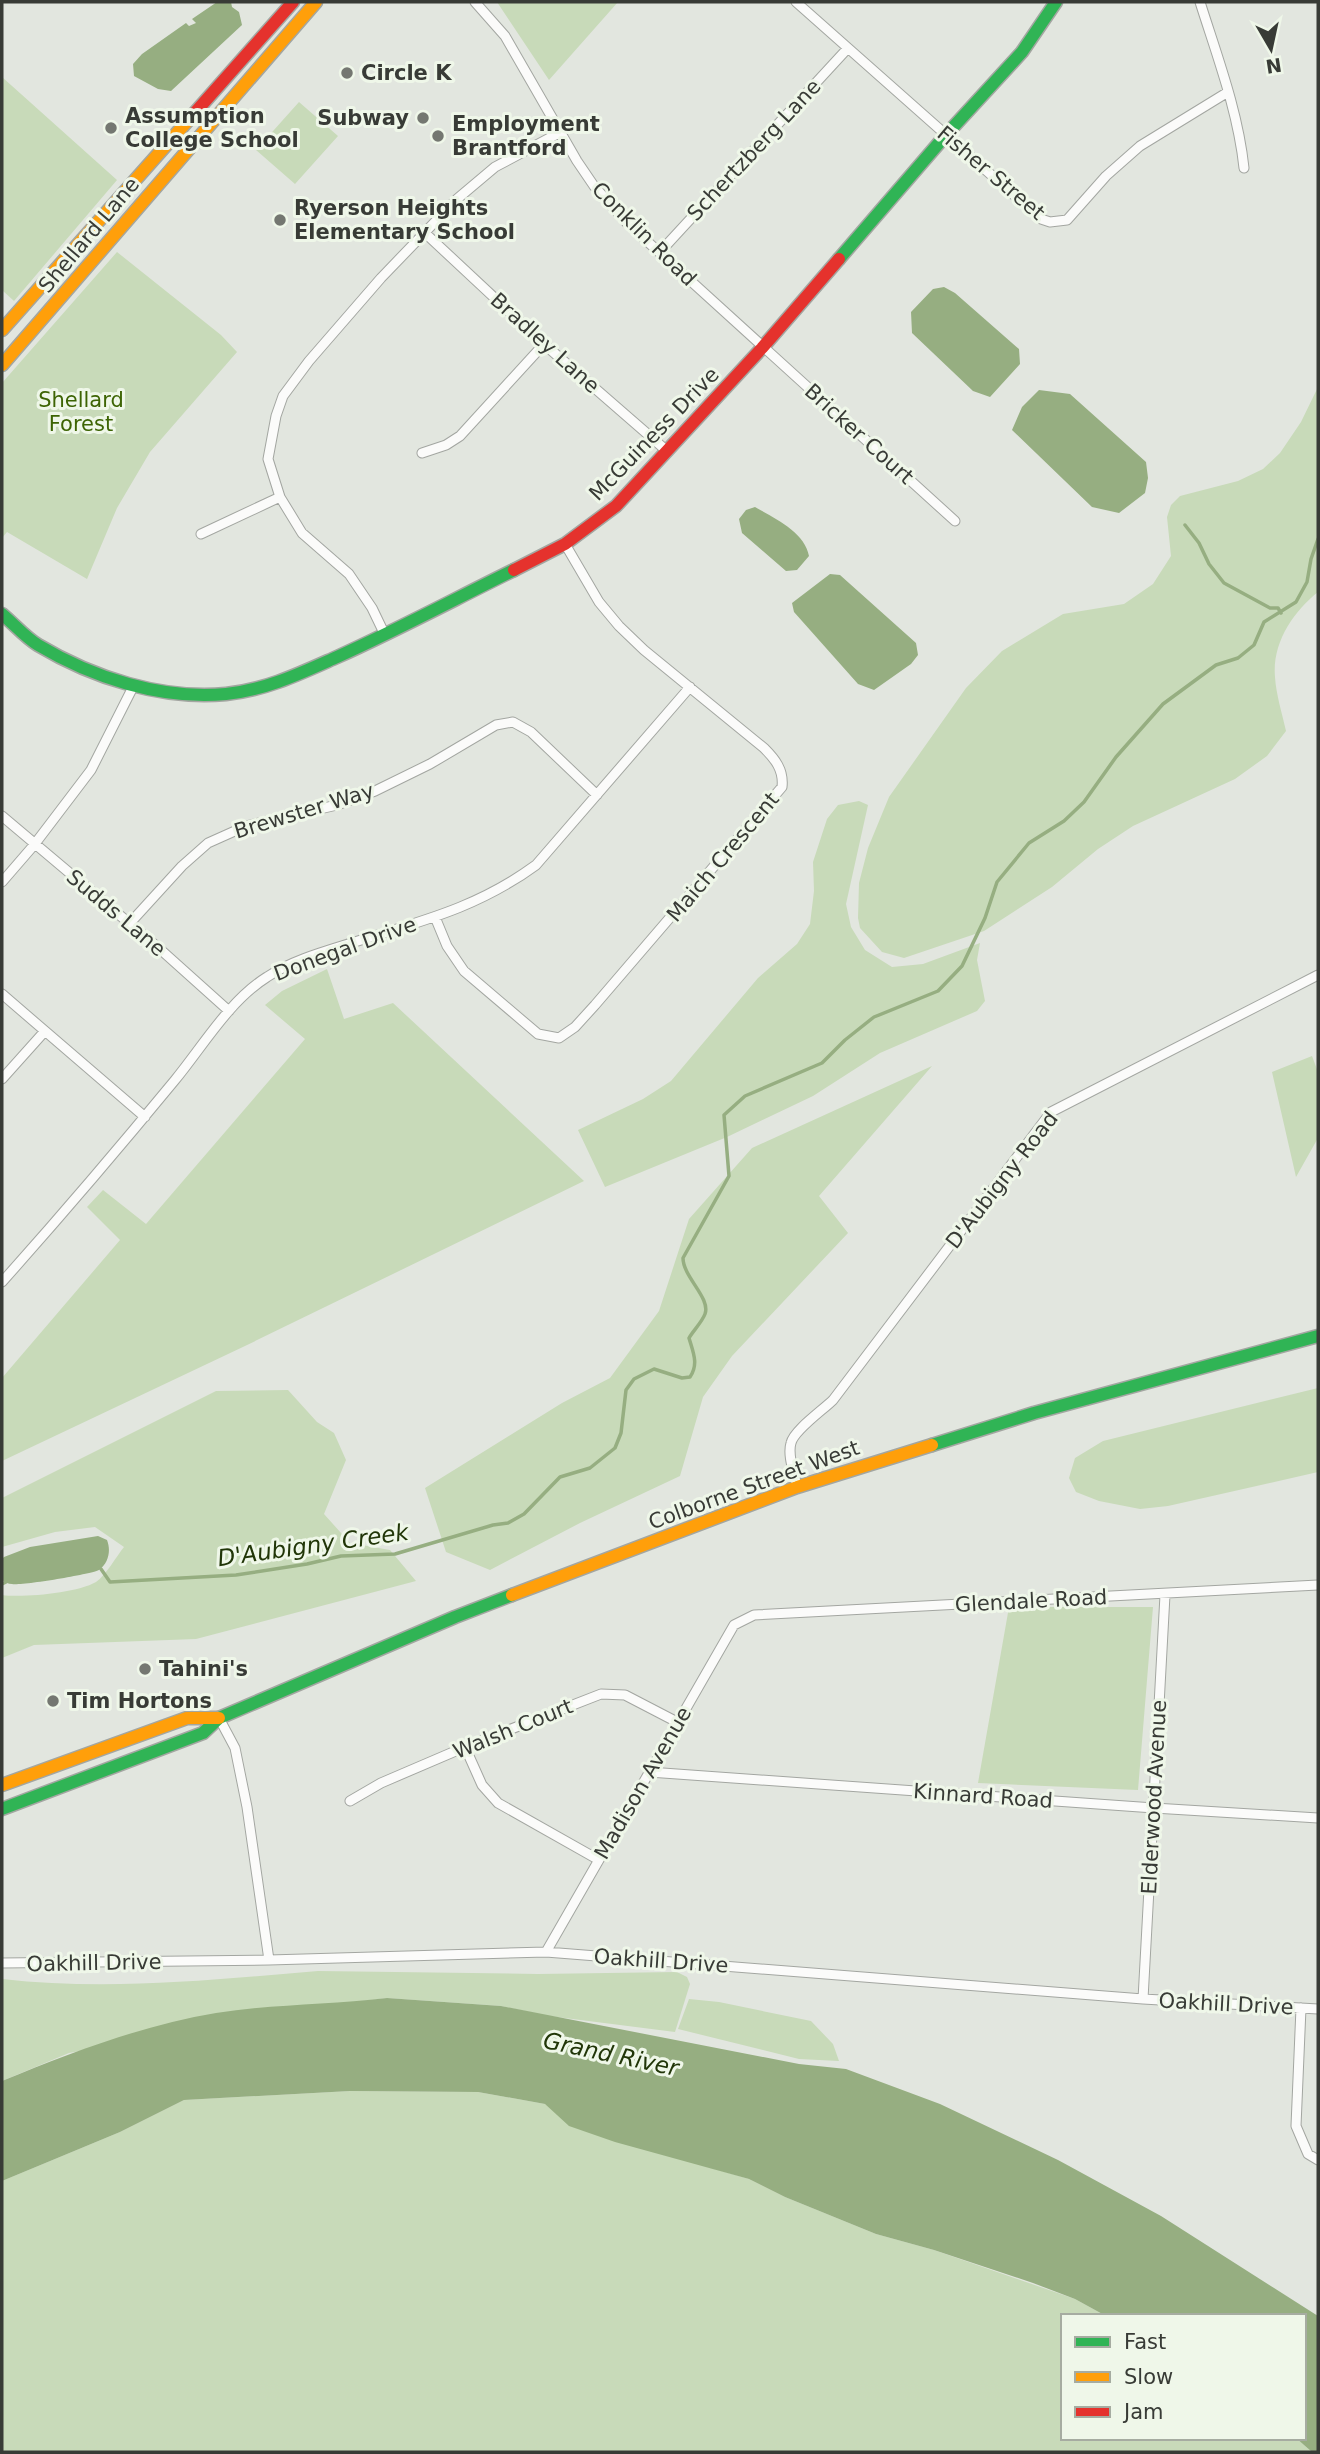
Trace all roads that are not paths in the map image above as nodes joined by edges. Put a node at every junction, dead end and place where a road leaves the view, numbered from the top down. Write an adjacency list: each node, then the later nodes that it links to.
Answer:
1 (293, 2): 14 (main road, Shellard Lane)
2 (316, 2): 17 (main road, Shellard Lane)
3 (475, 2): 9 (street, Conklin Road)
4 (796, 2): 7 (street, Fisher Street)
5 (1056, 2): 10 (main road, McGuiness Drive)
6 (1200, 2): 8 (street)
7 (848, 48): 10 (street, Fisher Street); 13 (street, Schertzberg Lane)
8 (1228, 92): 10 (street, Fisher Street); 11 (street)
9 (559, 133): 12 (street); 13 (street, Conklin Road)
10 (945, 136): 16 (main road, McGuiness Drive)
11 (1244, 168)
12 (425, 233): 15 (street, Bradley Lane); 20 (street)
13 (660, 253): 16 (street, Conklin Road)
14 (2, 330)
15 (544, 344): 18 (street, Bradley Lane); 19 (street)
16 (762, 348): 18 (main road, McGuiness Drive); 21 (street, Bricker Court)
17 (2, 365)
18 (667, 451): 23 (main road, McGuiness Drive)
19 (422, 453)
20 (280, 497): 22 (street); 25 (street)
21 (955, 522)
22 (201, 534)
23 (565, 544): 25 (main road, McGuiness Drive); 27 (street, Maich Crescent)
24 (2, 614): 26 (main road, McGuiness Drive)
25 (385, 635): 26 (main road, McGuiness Drive)
26 (132, 687): 30 (street)
27 (690, 687): 28 (street, Donegal Drive); 32 (street, Maich Crescent)
28 (597, 795): 32 (street, Donegal Drive); 33 (street, Brewster Way)
29 (2, 816): 30 (street, Sudds Lane)
30 (34, 845): 31 (street); 33 (street, Sudds Lane)
31 (2, 882)
32 (435, 917): 36 (street, Donegal Drive)
33 (130, 923): 36 (street, Sudds Lane)
34 (1318, 975): 42 (street, D'Aubigny Road)
35 (2, 994): 37 (street)
36 (229, 1011): 39 (street, Donegal Drive)
37 (45, 1031): 38 (street); 39 (street)
38 (2, 1079)
39 (145, 1116): 40 (street, Donegal Drive)
40 (2, 1282)
41 (1318, 1336): 42 (main road, Colborne Street West)
42 (797, 1487): 46 (main road, Colborne Street West)
43 (1318, 1586): 44 (street, Glendale Road)
44 (1165, 1595): 45 (street, Glendale Road); 52 (street, Elderwood Avenue)
45 (745, 1619): 47 (street, Madison Avenue)
46 (219, 1718): 50 (main road, Colborne Street West); 53 (main road, Colborne Street West); 57 (street)
47 (677, 1722): 48 (street, Walsh Court); 49 (street, Madison Avenue)
48 (466, 1747): 51 (street, Walsh Court); 55 (street)
49 (649, 1772): 52 (street, Kinnard Road); 55 (street, Madison Avenue)
50 (2, 1785)
51 (350, 1801)
52 (1154, 1808): 54 (street, Kinnard Road); 59 (street, Elderwood Avenue)
53 (2, 1809)
54 (1318, 1818)
55 (600, 1860): 56 (street, Madison Avenue)
56 (546, 1952): 57 (street, Oakhill Drive); 59 (street, Oakhill Drive)
57 (268, 1960): 58 (street, Oakhill Drive)
58 (2, 1963)
59 (1143, 1999): 60 (street, Oakhill Drive)
60 (1301, 2008): 61 (street, Oakhill Drive); 62 (street)
61 (1318, 2009)
62 (1318, 2160)

